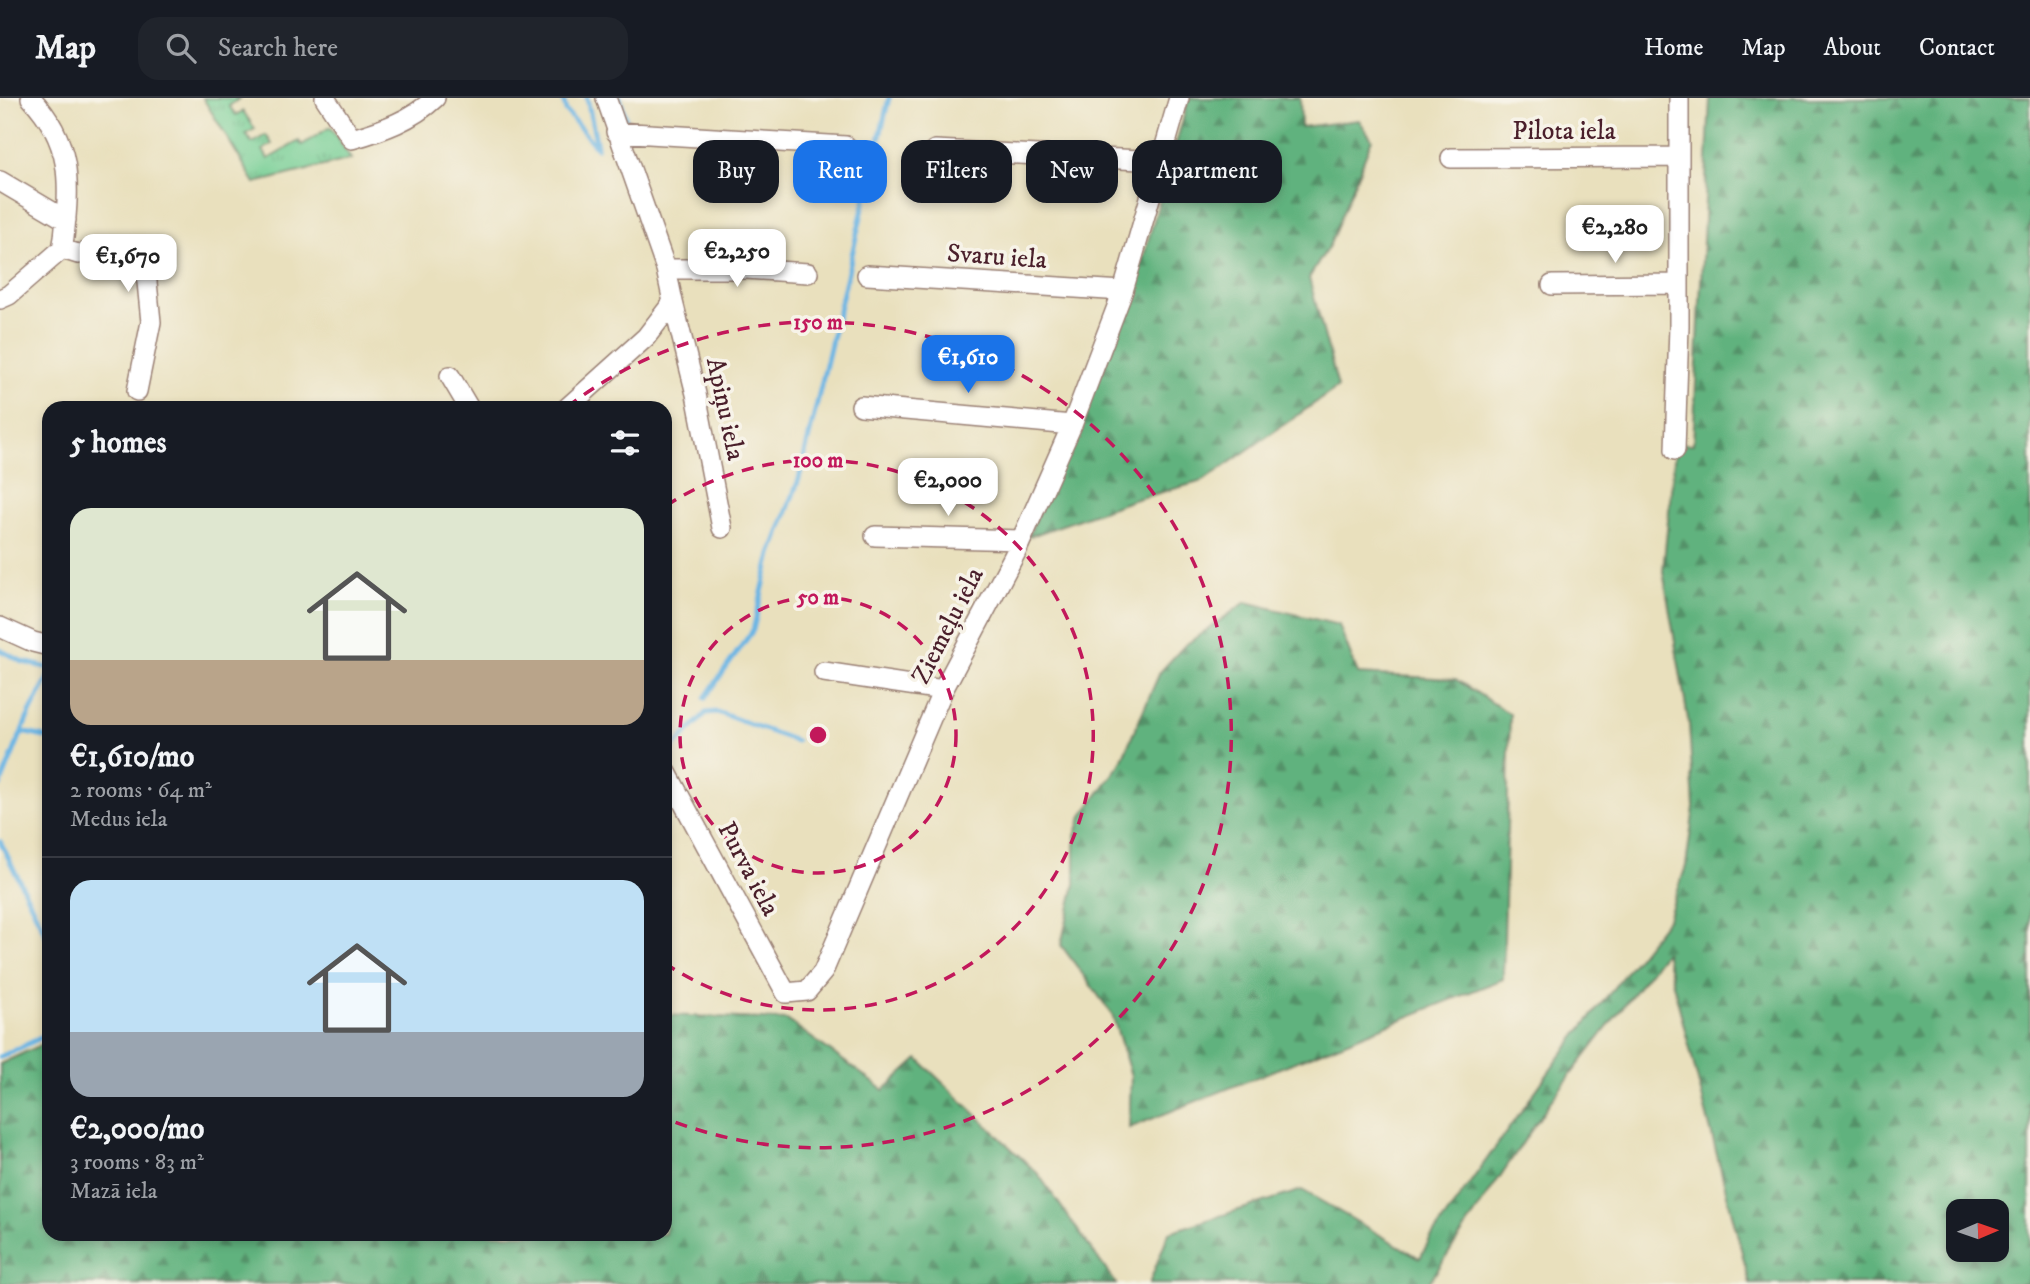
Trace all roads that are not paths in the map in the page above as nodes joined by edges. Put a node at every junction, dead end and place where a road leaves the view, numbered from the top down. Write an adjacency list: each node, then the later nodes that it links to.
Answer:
1 (31, 98): 16 (street)
2 (325, 98): 3 (street)
3 (435, 98)
4 (606, 98): 7 (street, Apiņu iela)
5 (1179, 98): 8 (street, Ziemeļu iela)
6 (1679, 98): 11 (street)
7 (616, 131): 9 (street); 18 (street, Apiņu iela)
8 (1167, 140)
9 (793, 143)
10 (1012, 154): 13 (street)
11 (1677, 157): 12 (street, Pilota iela); 21 (street)
12 (1451, 158)
13 (1132, 160)
14 (0, 181): 16 (street)
15 (1149, 203): 23 (street, Ziemeļu iela)
16 (66, 220): 17 (street)
17 (62, 249): 24 (street); 27 (street)
18 (666, 269): 19 (street); 25 (street, Apiņu iela)
19 (808, 273)
20 (867, 275): 23 (street, Svaru iela)
21 (1679, 284): 22 (street); 32 (street)
22 (1552, 285)
23 (1123, 291): 31 (street, Ziemeļu iela)
24 (0, 299)
25 (673, 302): 29 (street); 33 (street, Apiņu iela)
26 (450, 376): 28 (street)
27 (137, 391)
28 (465, 401)
29 (575, 401)
30 (862, 406): 31 (street)
31 (1072, 425): 35 (street, Ziemeļu iela)
32 (1675, 450)
33 (722, 528)
34 (875, 536): 35 (street)
35 (1021, 540): 39 (street, Ziemeļu iela)
36 (0, 627): 37 (street)
37 (42, 644)
38 (824, 672): 39 (street)
39 (943, 690): 41 (street, Ziemeļu iela)
40 (672, 782): 41 (street, Purva iela)
41 (786, 993)

